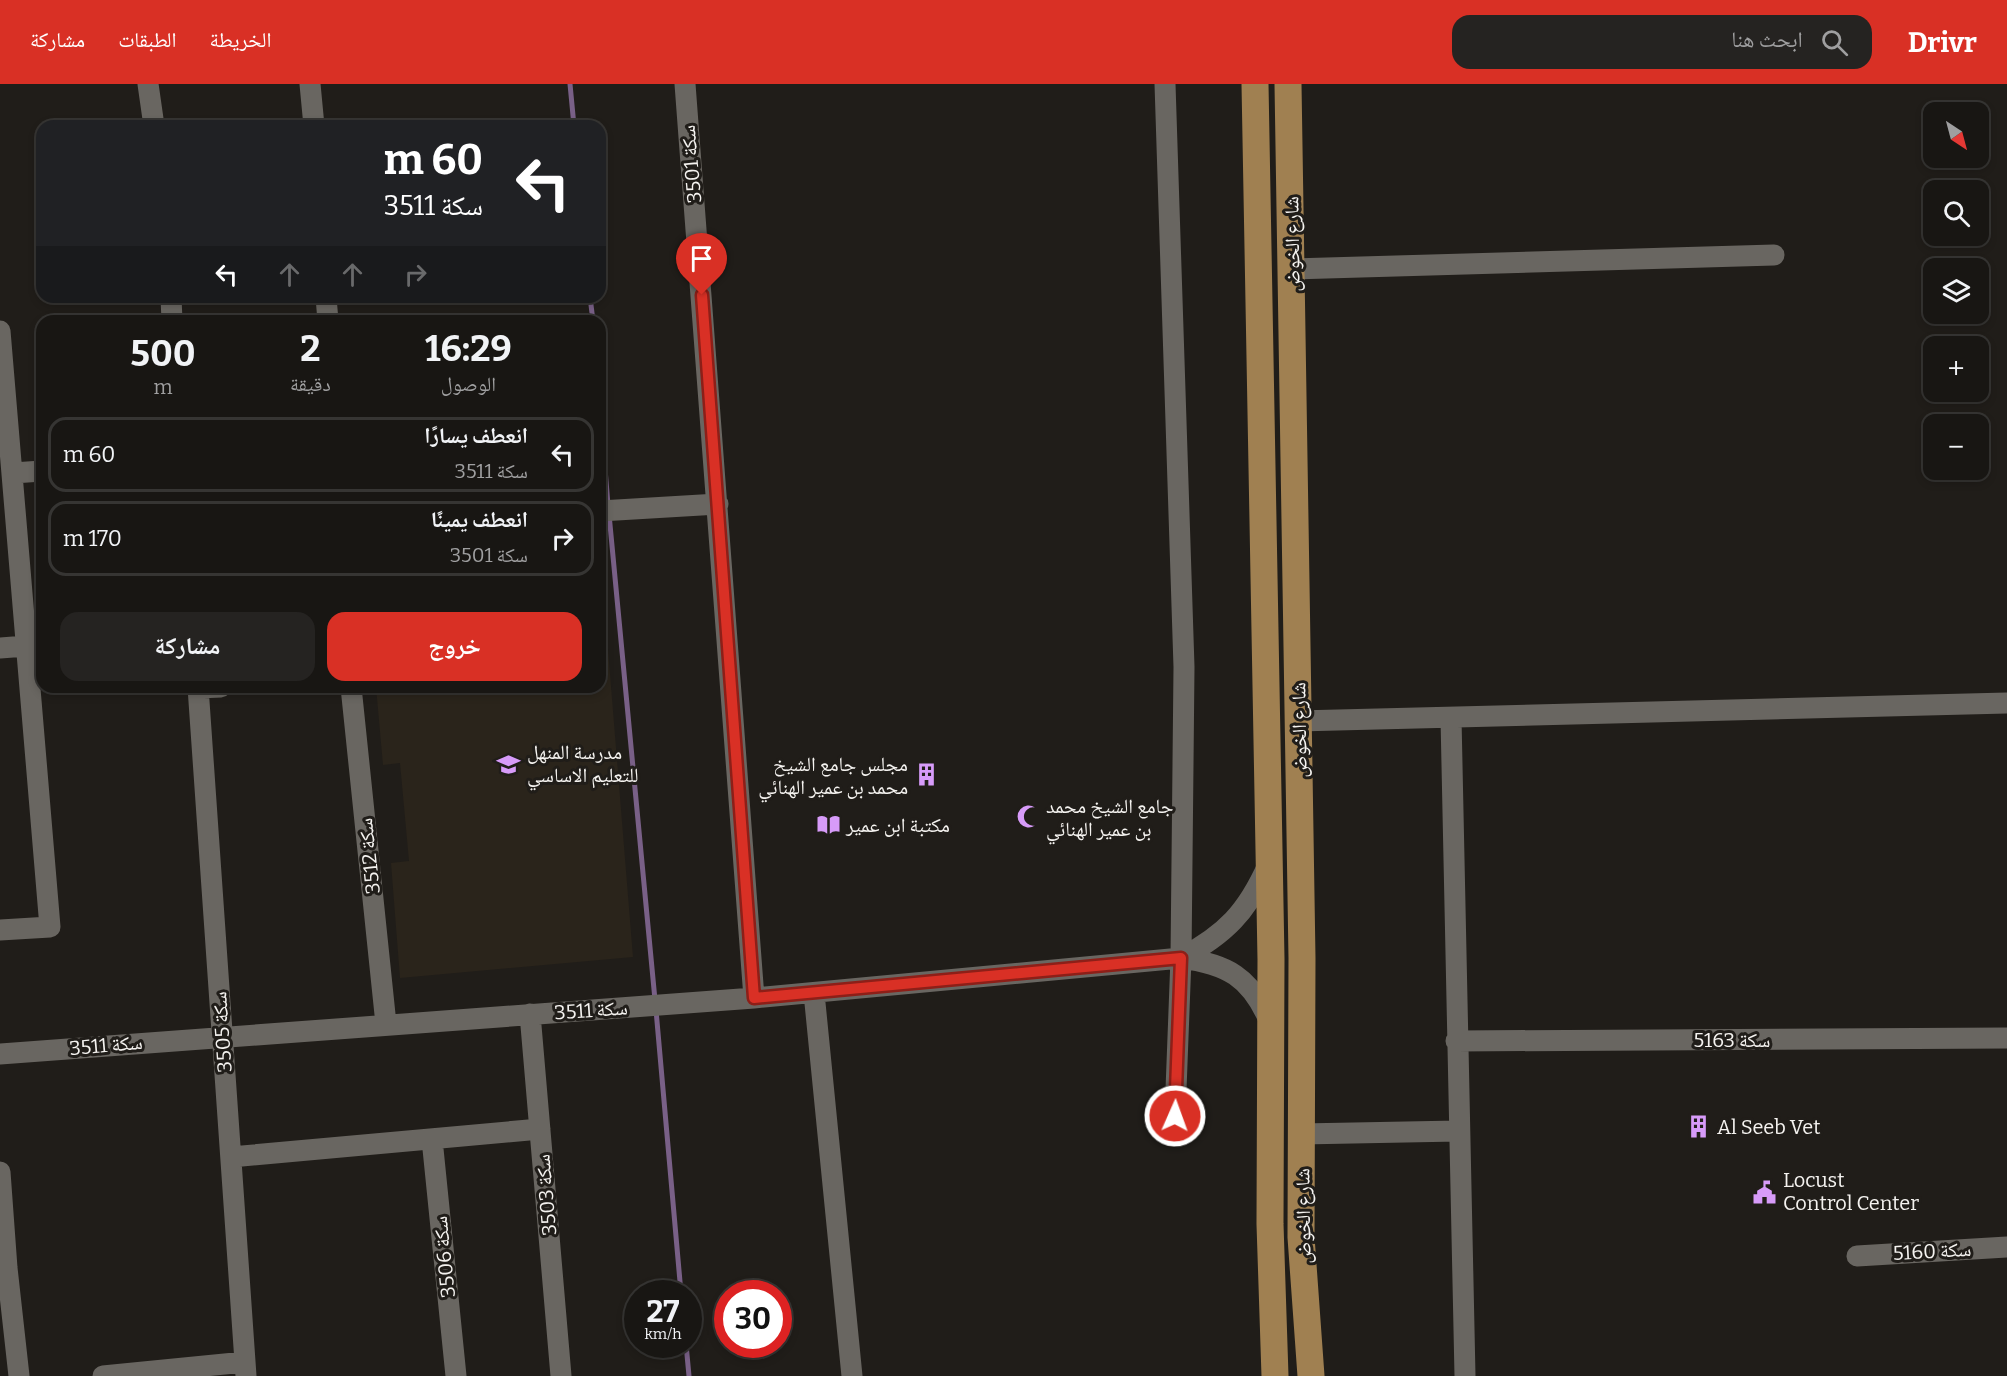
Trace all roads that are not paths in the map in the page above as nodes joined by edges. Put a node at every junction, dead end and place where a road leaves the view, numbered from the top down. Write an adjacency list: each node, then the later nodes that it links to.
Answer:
1 (147, 84): 7 (street)
2 (310, 84): 8 (street)
3 (685, 84): 14 (street, سكة 3501)
4 (1165, 84): 25 (street)
5 (1255, 84): 23 (main road, شارع الخوض)
6 (1288, 84): 10 (main road, شارع الخوض)
7 (153, 120)
8 (313, 120)
9 (1774, 255): 10 (street)
10 (1292, 269): 22 (main road, شارع الخوض)
11 (0, 331): 13 (street)
12 (36, 471): 13 (street)
13 (13, 472): 16 (street)
14 (718, 504): 15 (street); 27 (street, سكة 3501)
15 (606, 511)
16 (26, 646): 17 (street); 24 (street)
17 (0, 648)
18 (198, 693): 31 (street, سكة 3505)
19 (352, 693): 29 (street, سكة 3512)
20 (2007, 703): 21 (street)
21 (1451, 718): 22 (street); 33 (street)
22 (1298, 721): 38 (main road, شارع الخوض)
23 (1268, 865): 25 (street); 30 (main road, شارع الخوض)
24 (0, 930)
25 (1181, 958): 26 (street, سكة 3511); 30 (street); 35 (street)
26 (814, 993): 27 (street, سكة 3511); 50 (street)
27 (754, 998): 28 (street, سكة 3511)
28 (530, 1014): 29 (street, سكة 3511); 36 (street, سكة 3503)
29 (386, 1024): 31 (street, سكة 3511)
30 (1271, 1025): 51 (main road, شارع الخوض)
31 (222, 1036): 34 (street, سكة 3511); 40 (street, سكة 3505)
32 (2007, 1038): 33 (street, سكة 5163)
33 (1456, 1041): 37 (street)
34 (0, 1054)
35 (1175, 1116)
36 (540, 1129): 39 (street); 49 (street, سكة 3503)
37 (1458, 1131): 38 (street); 53 (street)
38 (1301, 1134): 52 (main road, شارع الخوض)
39 (432, 1139): 40 (street); 48 (street, سكة 3506)
40 (231, 1157): 45 (street, سكة 3505)
41 (0, 1172): 44 (street)
42 (2007, 1247): 43 (street, سكة 5160)
43 (1857, 1256)
44 (3, 1269): 46 (street)
45 (246, 1369): 47 (street)
46 (18, 1376)
47 (103, 1376)
48 (456, 1376)
49 (561, 1376)
50 (852, 1376)
51 (1275, 1376)
52 (1311, 1376)
53 (1465, 1376)

